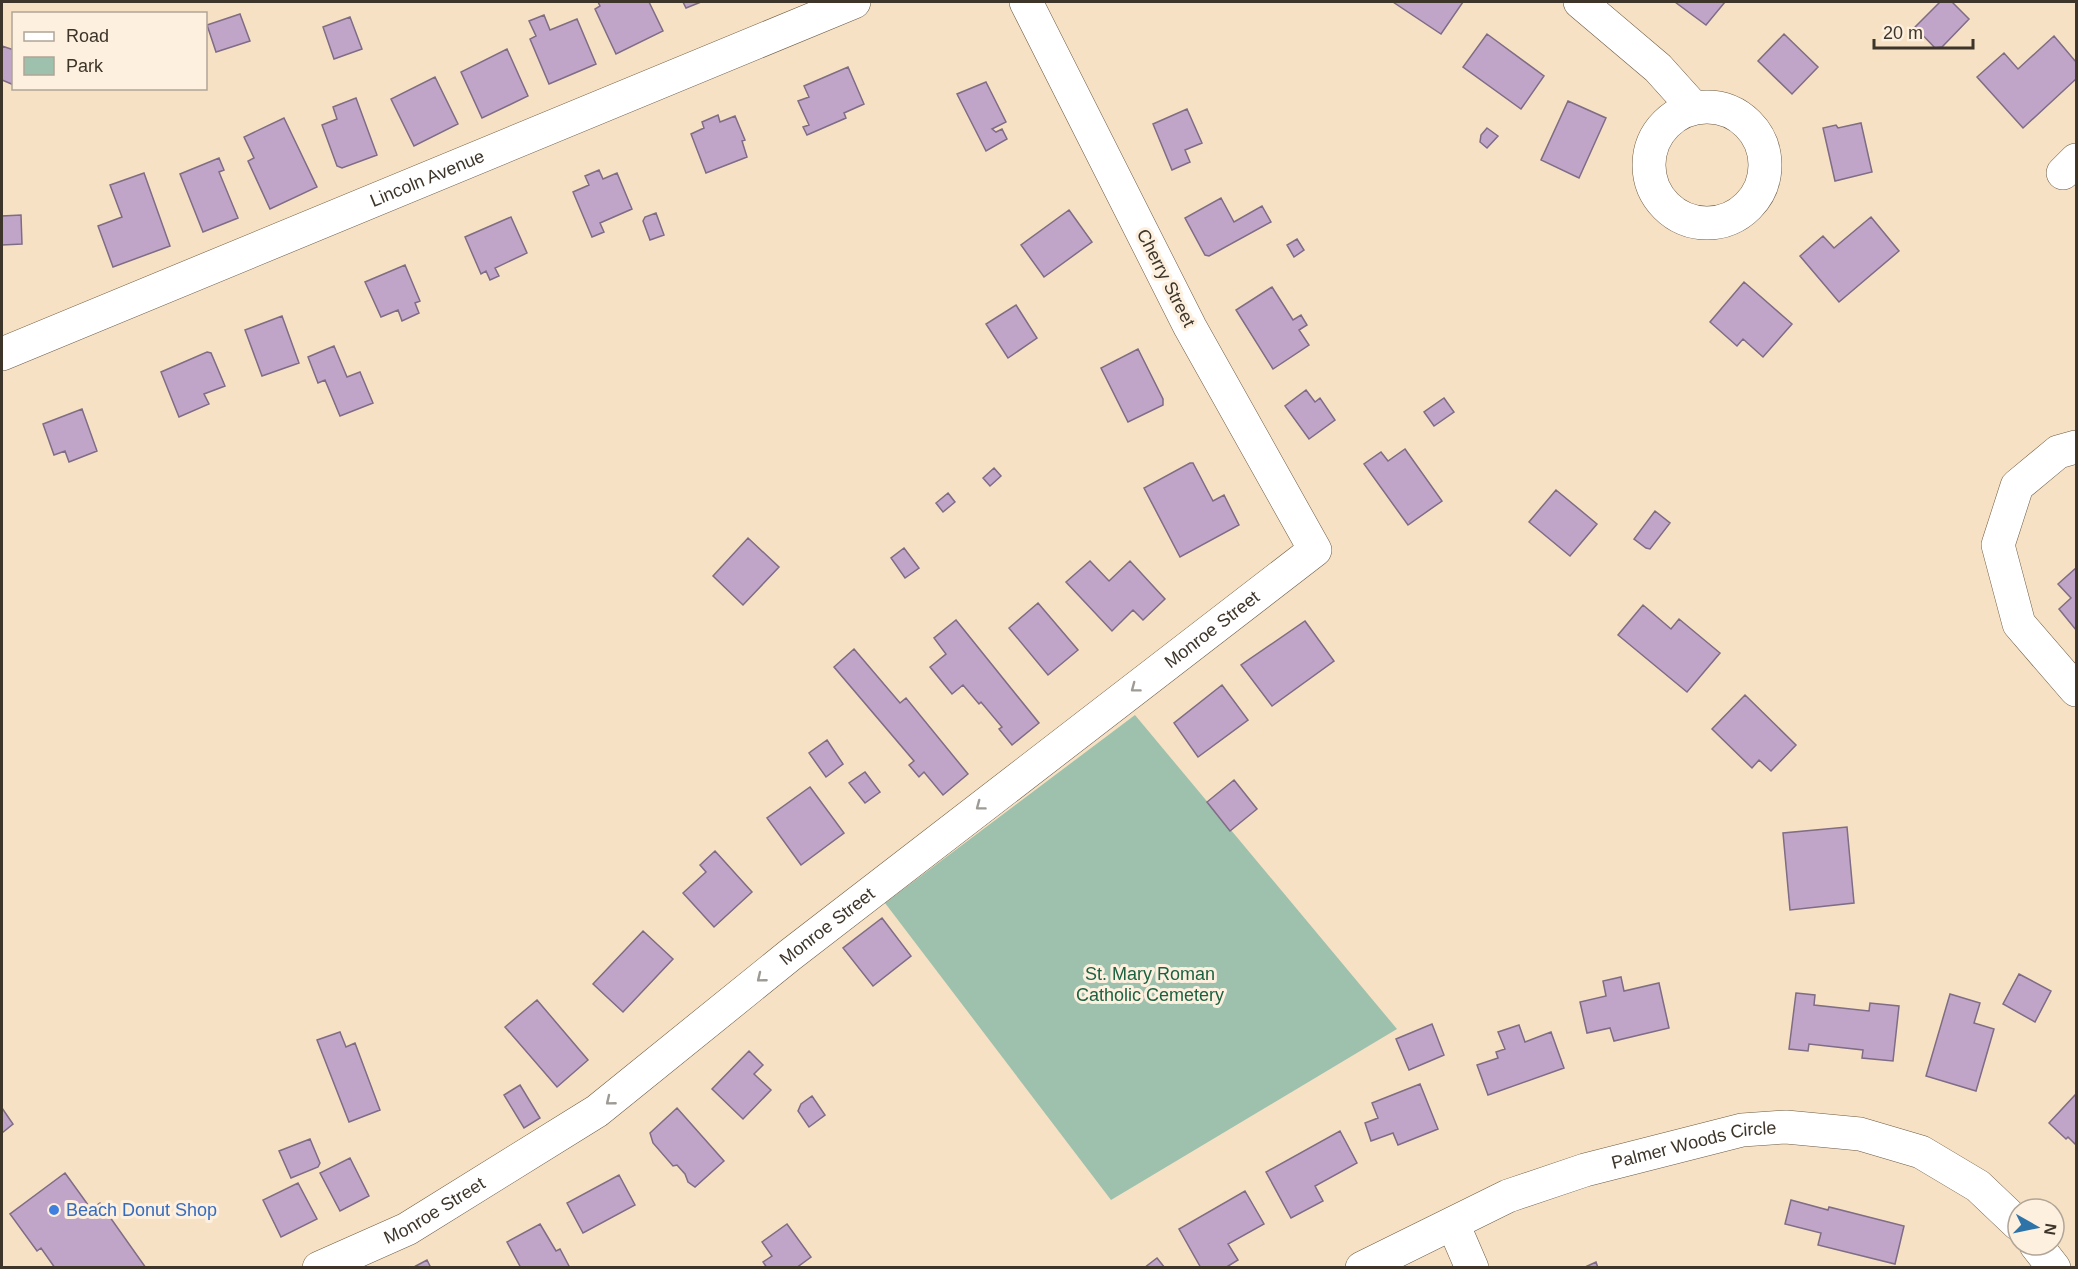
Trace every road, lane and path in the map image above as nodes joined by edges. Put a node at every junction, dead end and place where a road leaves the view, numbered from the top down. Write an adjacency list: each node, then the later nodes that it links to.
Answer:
1 (854, 2): 5 (street, Lincoln Avenue)
2 (1026, 2): 7 (street, Cherry Street)
3 (1580, 2): 4 (street)
4 (1694, 108)
5 (2, 354)
6 (2076, 447): 8 (street)
7 (1315, 550): 11 (street, Monroe Street, one-way to 11)
8 (2076, 690)
9 (2006, 1213): 10 (street, Palmer Woods Circle)
10 (1453, 1224): 12 (street, Palmer Woods Circle); 13 (street)
11 (319, 1268)
12 (1362, 1268)
13 (1472, 1268)

